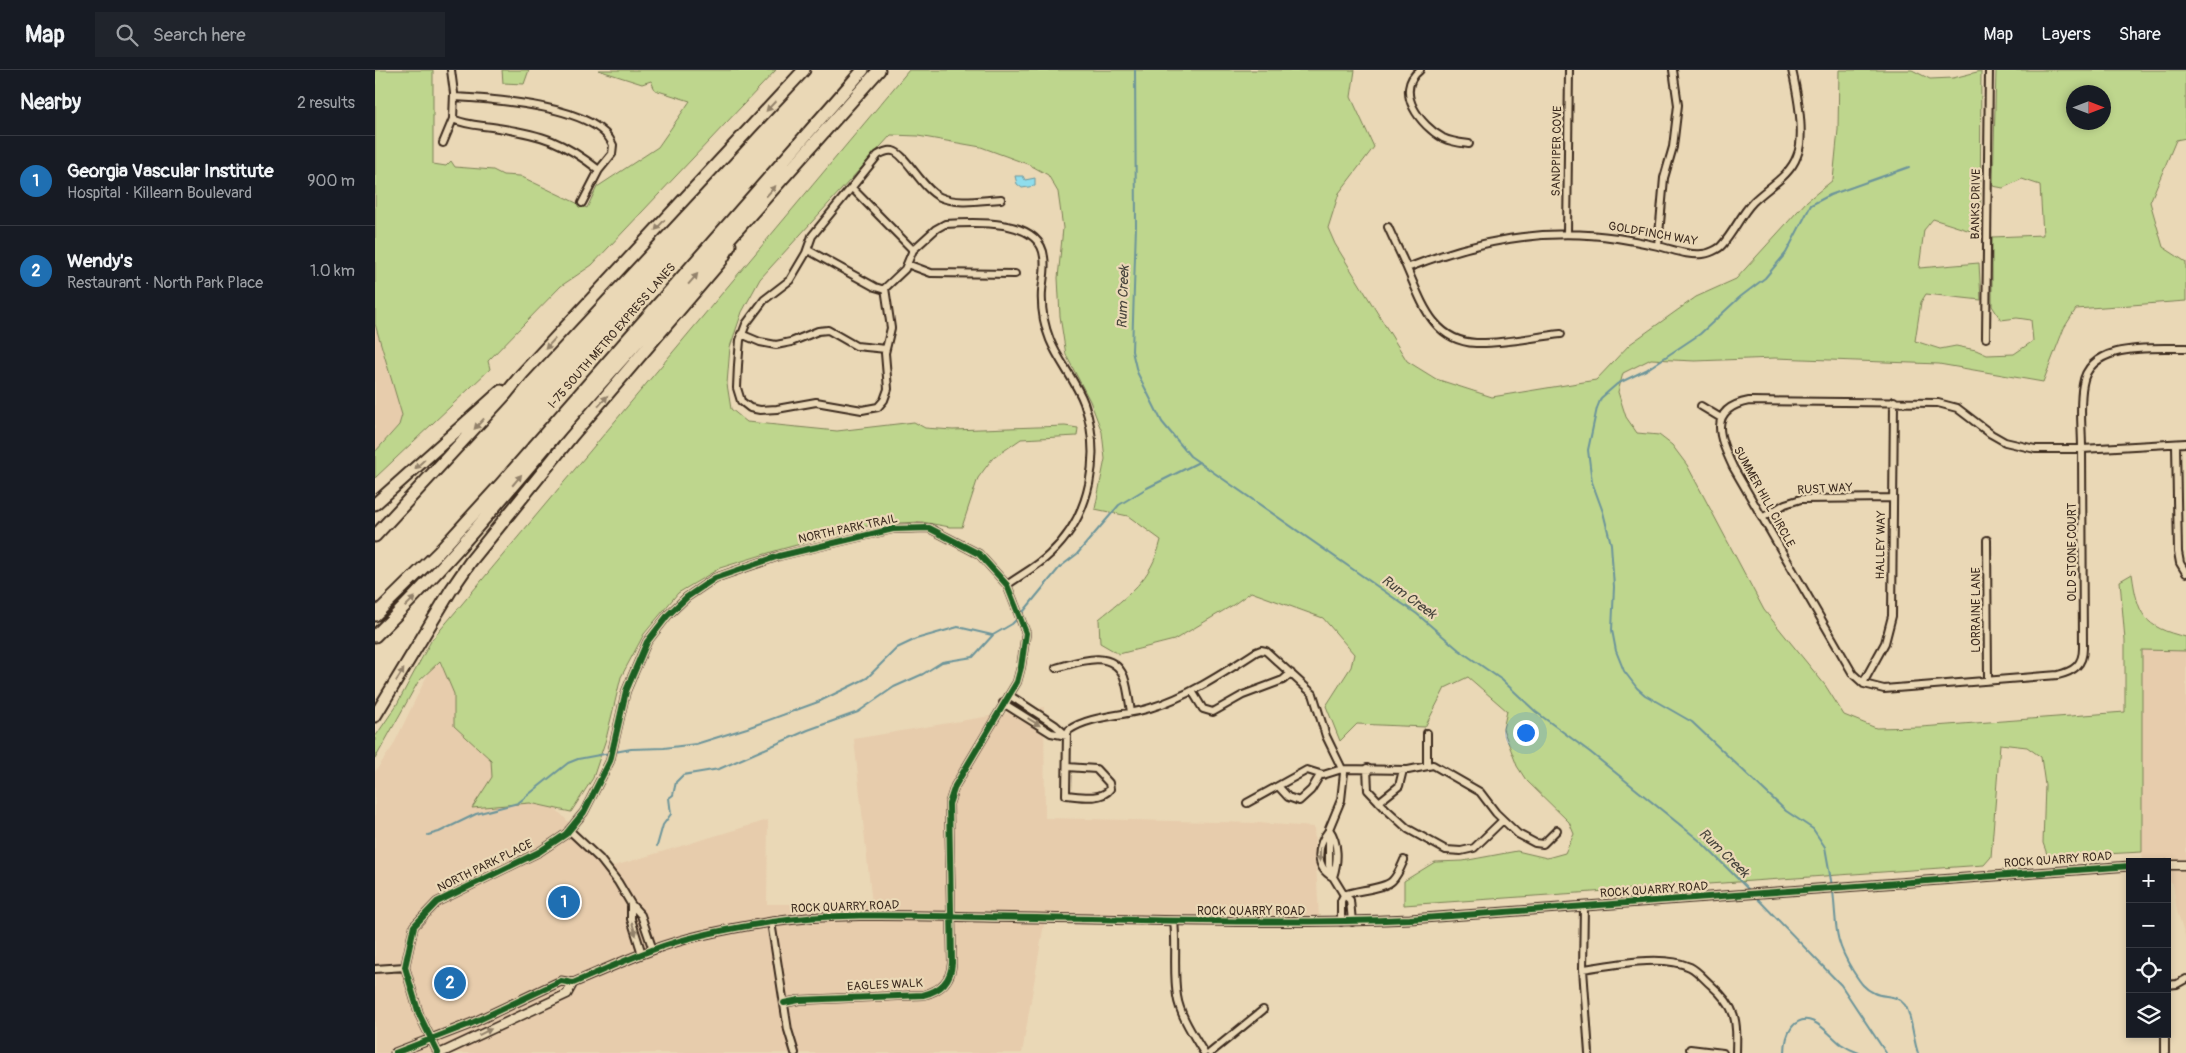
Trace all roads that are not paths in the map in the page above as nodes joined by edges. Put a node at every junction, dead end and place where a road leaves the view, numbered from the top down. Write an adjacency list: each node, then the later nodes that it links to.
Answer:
1 (451, 70): 10 (street)
2 (804, 70): 33 (highway, one-way to 33)
3 (863, 70): 47 (highway, I-75 SOUTH METRO EXPRESS LANES)
4 (879, 70): 19 (highway, one-way to 4)
5 (1420, 70): 13 (street)
6 (1569, 70): 20 (street, SANDPIPER COVE)
7 (1673, 70): 21 (street)
8 (1792, 70): 21 (street, GOLDFINCH WAY)
9 (1989, 70): 30 (street, BANKS DRIVE)
10 (454, 97): 11 (street); 14 (street)
11 (453, 119): 12 (street); 14 (street)
12 (443, 143)
13 (1469, 144)
14 (599, 170): 17 (street)
15 (853, 188): 16 (street); 22 (street); 23 (street)
16 (1001, 199)
17 (582, 203)
18 (1388, 227): 25 (street)
19 (739, 228): 48 (highway, one-way to 19); 57 (highway, one-way to 19)
20 (1567, 233): 21 (street, GOLDFINCH WAY); 25 (street, GOLDFINCH WAY)
21 (1658, 246)
22 (808, 250): 27 (street); 28 (street)
23 (913, 250): 24 (street); 46 (street)
24 (907, 264): 26 (street); 27 (street)
25 (1407, 268): 29 (street)
26 (1015, 274)
27 (885, 290): 32 (street)
28 (741, 334): 32 (street); 32 (street)
29 (1561, 334)
30 (1986, 338)
31 (2186, 348): 39 (street, OLD STONE COURT)
32 (885, 349)
33 (522, 374): 41 (highway, one-way to 41); 43 (highway, one-way to 43)
34 (1894, 402): 36 (street); 39 (street); 40 (street, HALLEY WAY)
35 (1701, 406): 36 (street)
36 (1721, 418): 42 (street, SUMMER HILL CIRCLE)
37 (2186, 443): 38 (street)
38 (2176, 444): 39 (street); 45 (street)
39 (2083, 449): 51 (street, OLD STONE COURT)
40 (1893, 498): 42 (street, RUST WAY); 52 (street, HALLEY WAY)
41 (375, 504)
42 (1762, 518): 52 (street, SUMMER HILL CIRCLE)
43 (375, 536)
44 (1987, 540): 51 (street, LORRAINE LANE)
45 (2186, 573)
46 (1007, 585): 54 (street, NORTH PARK TRAIL); 71 (street, NORTH PARK TRAIL)
47 (375, 615)
48 (375, 636)
49 (1056, 668): 56 (street)
50 (1291, 673): 53 (street); 53 (street); 63 (street)
51 (1988, 680): 52 (street)
52 (1863, 683)
53 (1192, 691): 56 (street)
54 (1009, 695): 55 (street, NORTH PARK TRAIL); 59 (street)
55 (1003, 703): 59 (street, one-way to 59); 81 (street, NORTH PARK TRAIL)
56 (1131, 712): 59 (street)
57 (375, 716)
58 (1427, 733): 60 (street)
59 (1067, 736): 61 (street)
60 (1427, 766): 64 (street); 69 (street)
61 (1067, 767): 61 (street)
62 (1367, 768): 63 (street); 64 (street); 67 (street)
63 (1342, 769): 65 (street); 70 (street)
64 (1403, 770): 67 (street)
65 (1320, 775): 66 (street); 66 (street)
66 (1278, 786): 68 (street)
67 (1379, 802): 69 (street)
68 (1247, 803)
69 (1503, 820): 72 (street)
70 (1329, 829): 77 (street); 77 (street, one-way to 77)
71 (569, 830): 79 (street); 88 (street, NORTH PARK PLACE)
72 (1557, 830)
73 (1404, 860): 78 (street)
74 (2171, 865): 75 (street)
75 (2186, 865)
76 (2126, 867): 80 (street, ROCK QUARRY ROAD)
77 (1333, 877): 78 (street)
78 (1344, 895): 84 (street); 85 (street)
79 (631, 904): 86 (street); 87 (street, one-way to 87)
80 (1584, 906): 85 (street, ROCK QUARRY ROAD); 90 (street)
81 (951, 916): 82 (street, ROCK QUARRY ROAD); 83 (street, ROCK QUARRY ROAD); 94 (street, EAGLES WALK)
82 (1174, 921): 84 (street, ROCK QUARRY ROAD); 102 (street)
83 (771, 922): 86 (street, ROCK QUARRY ROAD); 94 (street)
84 (1341, 922): 85 (street, ROCK QUARRY ROAD)
85 (1351, 922)
86 (653, 950): 87 (street, ROCK QUARRY ROAD)
87 (642, 954): 92 (street, ROCK QUARRY ROAD)
88 (405, 967): 89 (street); 97 (street, NORTH PARK PLACE)
89 (375, 969)
90 (1583, 969): 104 (street); 106 (street)
91 (2186, 979): 93 (street)
92 (573, 983): 97 (street, ROCK QUARRY ROAD); 100 (street, ROCK QUARRY ROAD, one-way to 92)
93 (2171, 984)
94 (784, 1003): 101 (street)
95 (1263, 1010): 103 (street)
96 (2165, 1038): 107 (street)
97 (431, 1040): 99 (street, ROCK QUARRY ROAD); 100 (street, NORTH PARK PLACE)
98 (1690, 1049): 105 (street)
99 (395, 1053)
100 (439, 1053)
101 (795, 1053)
102 (1204, 1053)
103 (1209, 1053)
104 (1589, 1053)
105 (1723, 1053)
106 (1736, 1053)
107 (2165, 1053)

